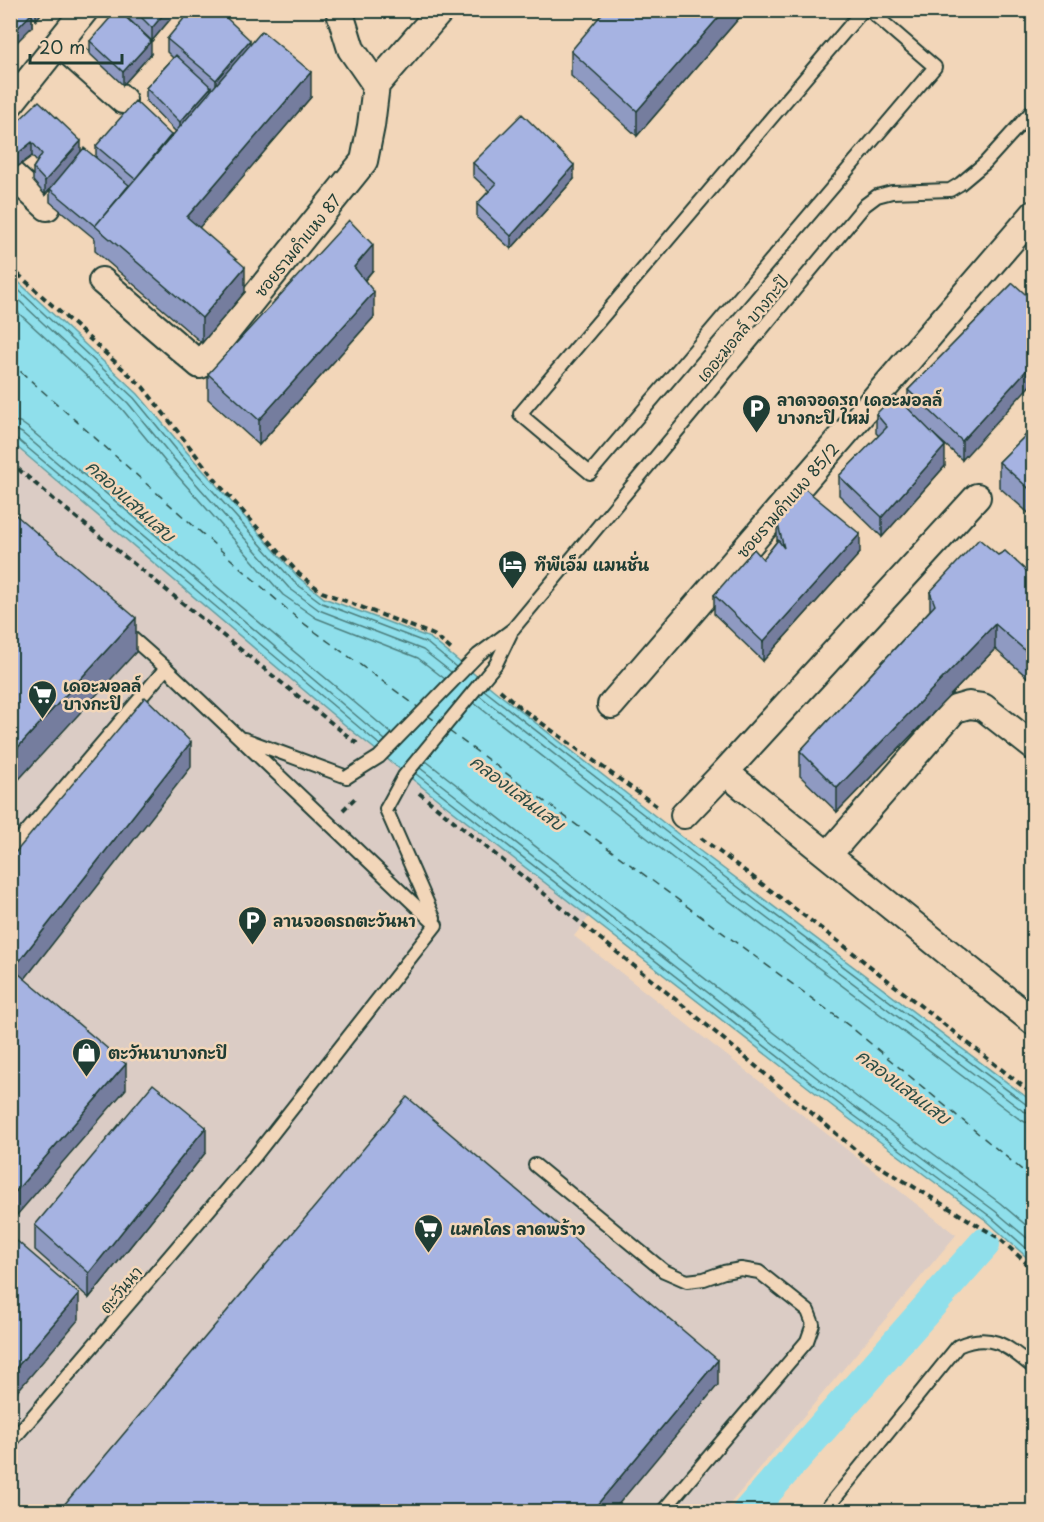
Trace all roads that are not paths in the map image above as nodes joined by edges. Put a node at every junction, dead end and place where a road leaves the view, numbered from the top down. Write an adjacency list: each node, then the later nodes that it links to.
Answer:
1 (85, 10): 6 (street)
2 (339, 10): 7 (street)
3 (441, 10): 7 (street)
4 (863, 10): 5 (lane)
5 (868, 10)
6 (60, 44): 8 (street); 9 (street)
7 (376, 85): 14 (street, ซอยรามคำแหง 87)
8 (123, 100)
9 (10, 104)
10 (1034, 109): 17 (lane, เดอะมอลล์ บางกะปิ)
11 (10, 173): 12 (street)
12 (47, 207)
13 (1034, 214): 19 (street, ซอยรามคำแหง 85/2)
14 (102, 281)
15 (977, 497): 22 (street)
16 (114, 621): 18 (lane)
17 (513, 629): 20 (lane, เดอะมอลล์ บางกะปิ, bridge); 26 (lane, เดอะมอลล์ บางกะปิ, bridge)
18 (166, 668): 20 (lane); 24 (lane)
19 (611, 705)
20 (240, 738): 26 (lane)
21 (1034, 747): 25 (street)
22 (725, 772): 23 (street); 25 (street)
23 (681, 820)
24 (10, 850)
25 (828, 855): 27 (street)
26 (436, 925): 30 (lane, ตะวันนา)
27 (1034, 1022)
28 (535, 1166): 31 (lane)
29 (1034, 1368): 32 (lane)
30 (10, 1443)
31 (662, 1512)
32 (824, 1512)

